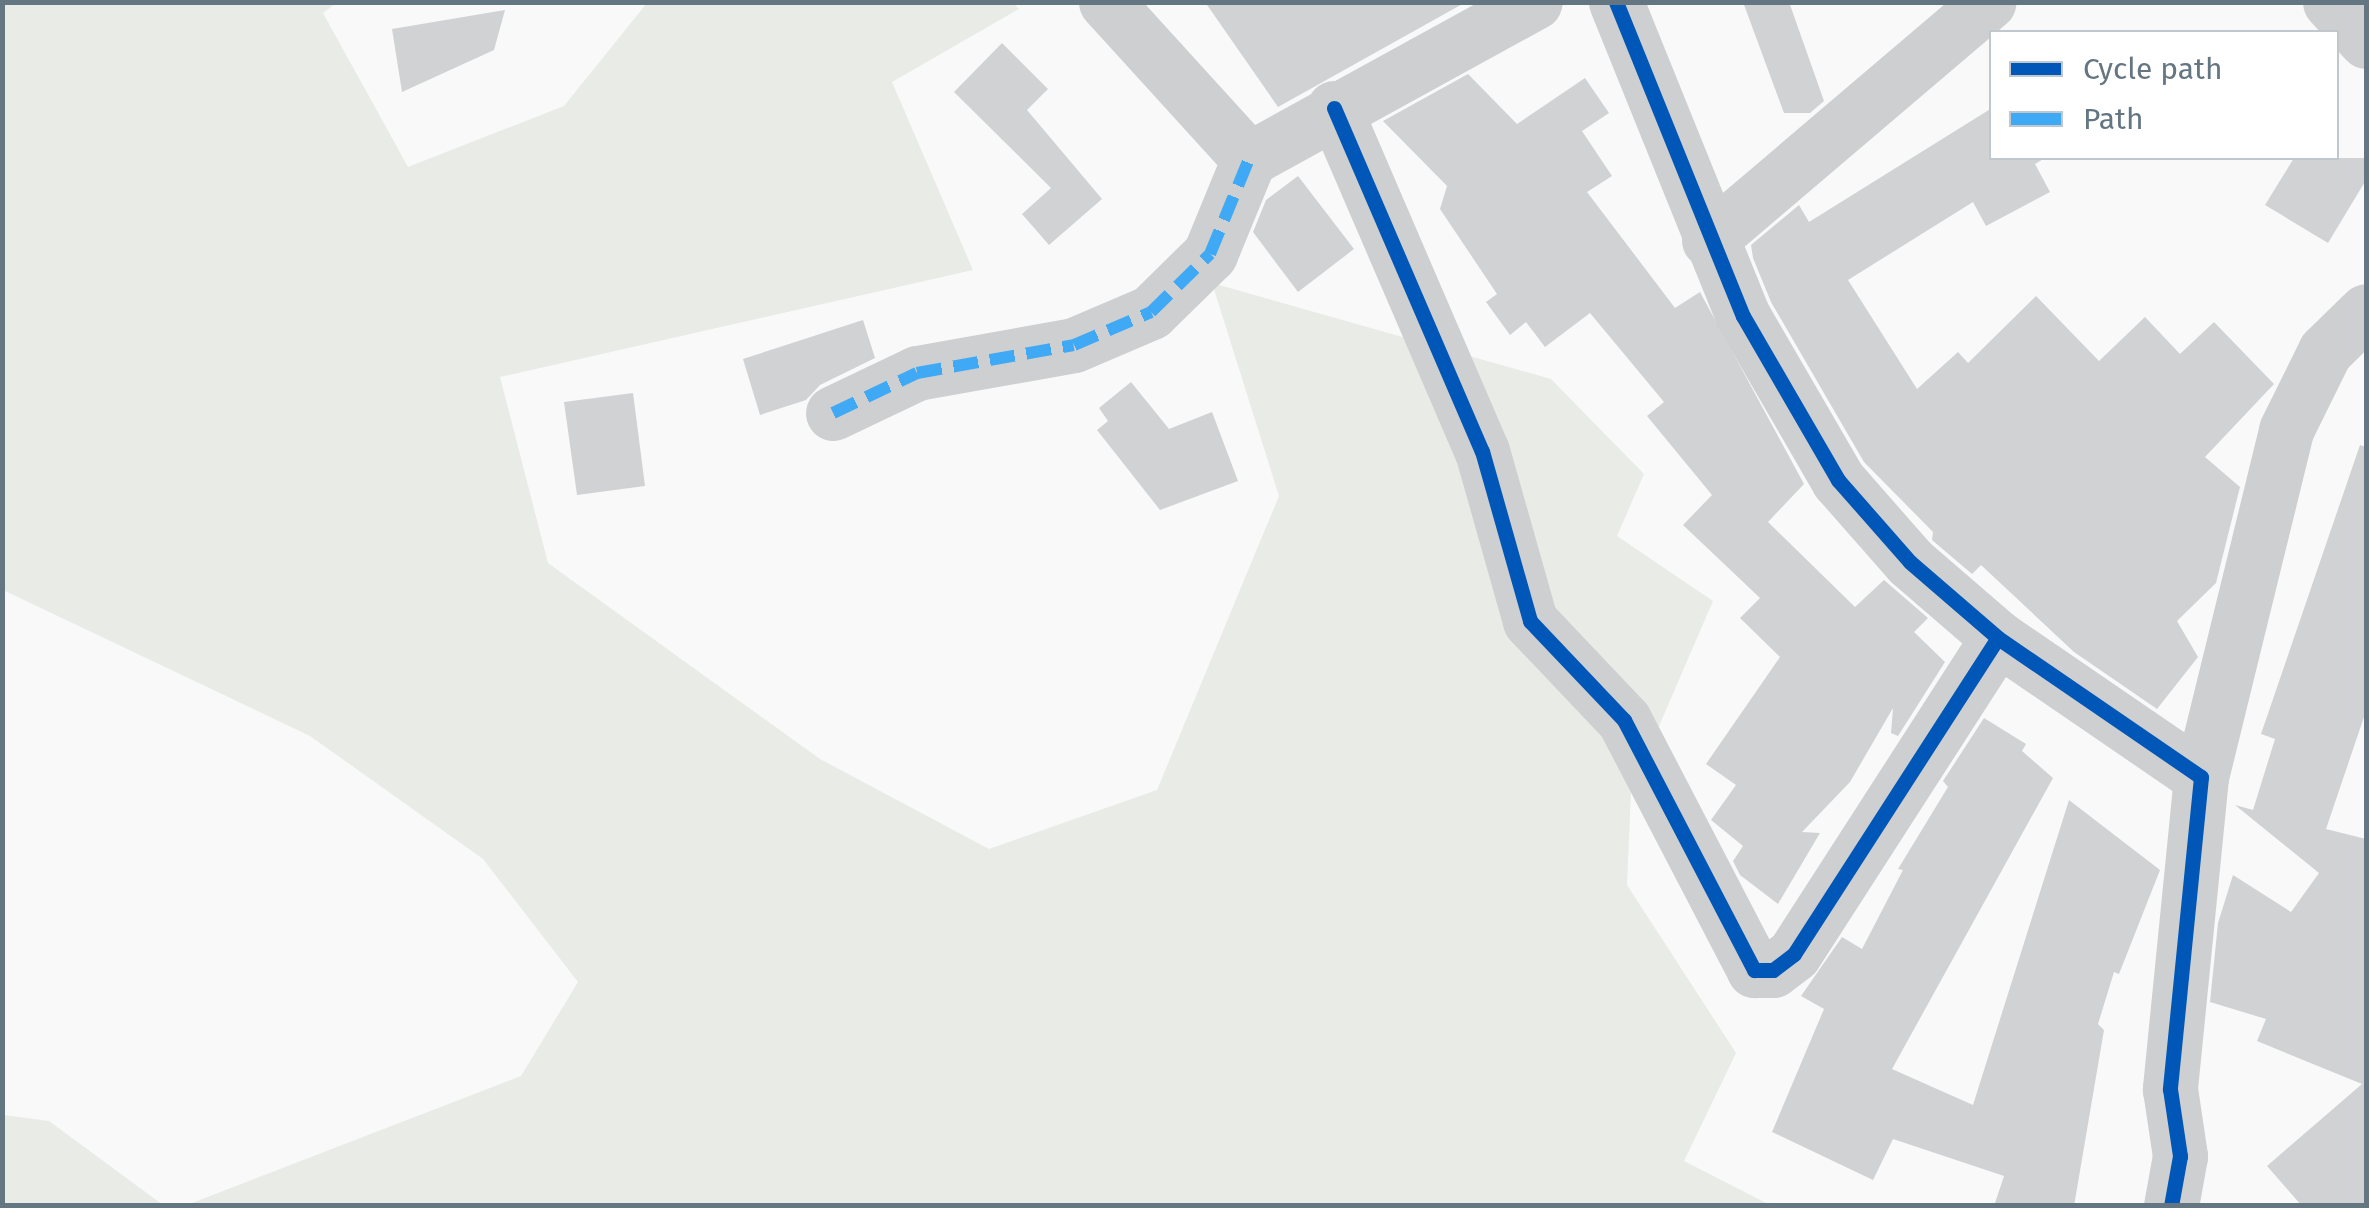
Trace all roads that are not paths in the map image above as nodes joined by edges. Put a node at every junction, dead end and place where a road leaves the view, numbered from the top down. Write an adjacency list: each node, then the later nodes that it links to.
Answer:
1 (1106, 2): 8 (street)
2 (1535, 2): 7 (street)
3 (1616, 2): 9 (street)
4 (1989, 2): 9 (street)
5 (2330, 2): 6 (street)
6 (2366, 41)
7 (1334, 108): 8 (street); 12 (street)
8 (1250, 159): 11 (street)
9 (1709, 240): 12 (street)
10 (2366, 312): 13 (street)
11 (833, 413)
12 (1998, 638): 13 (street)
13 (2201, 777): 14 (street)
14 (2171, 1206)

